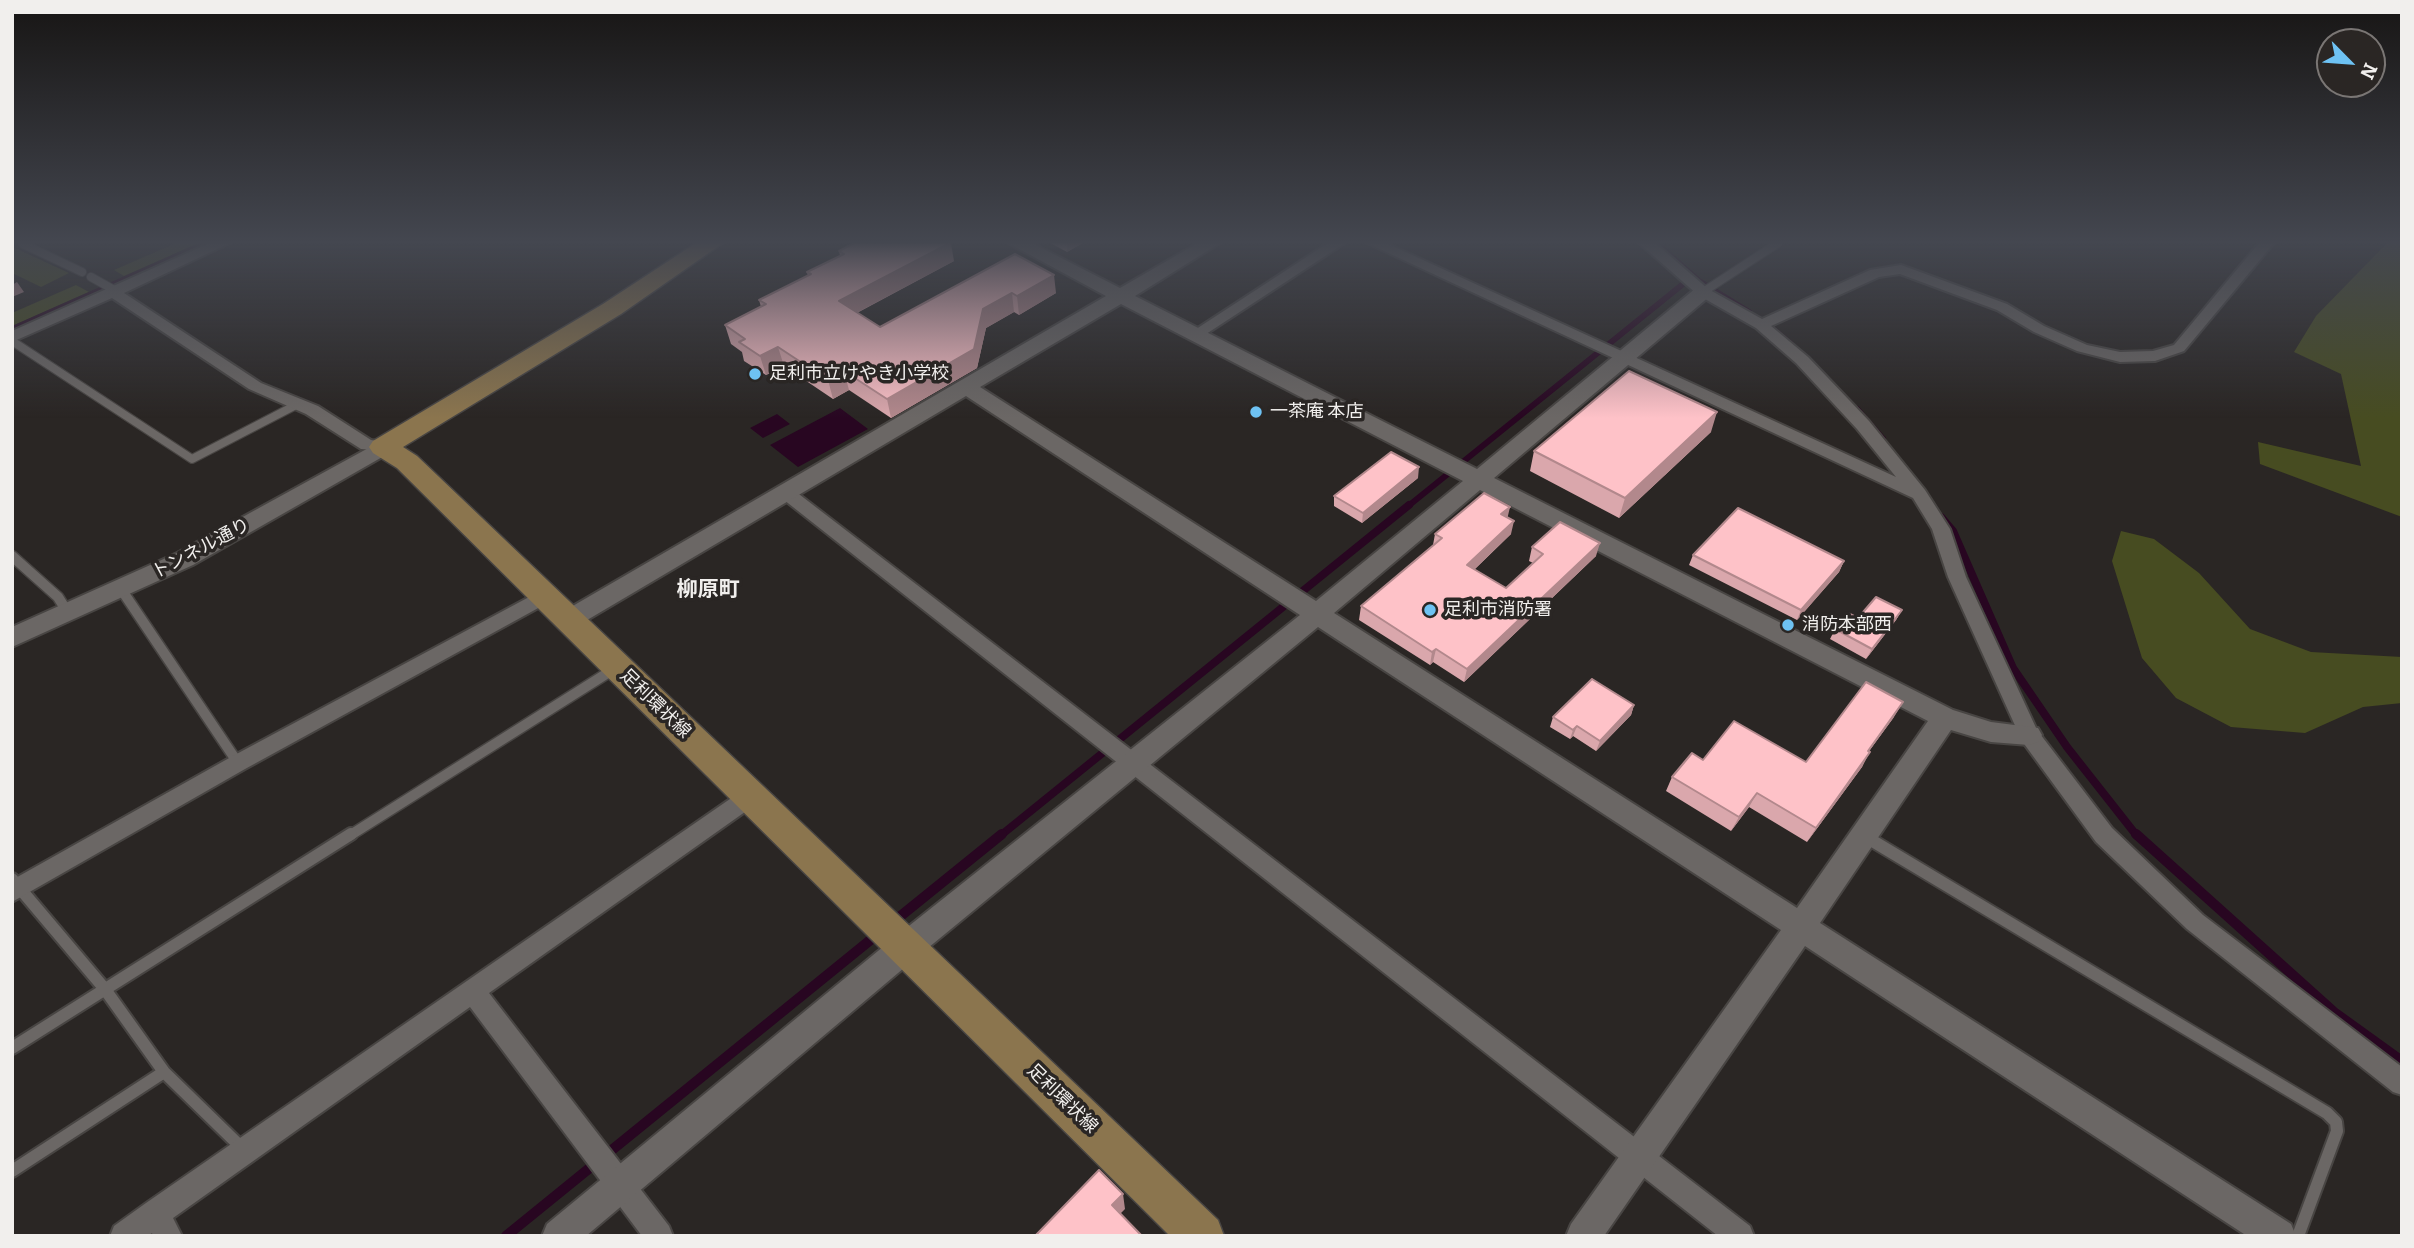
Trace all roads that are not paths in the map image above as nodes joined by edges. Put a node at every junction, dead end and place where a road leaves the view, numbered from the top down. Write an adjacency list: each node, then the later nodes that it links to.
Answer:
1 (88, 301): 15 (street)
2 (130, 301): 18 (street)
3 (624, 301): 19 (main road)
4 (1115, 301): 17 (street)
5 (1130, 301): 14 (street)
6 (1247, 301): 14 (street)
7 (1501, 301): 16 (street)
8 (1692, 301): 16 (street)
9 (1719, 301): 13 (street)
10 (1813, 301): 13 (street)
11 (1987, 301): 12 (street)
12 (2218, 301)
13 (1761, 325): 22 (street)
14 (1195, 335): 20 (street)
15 (12, 339): 18 (lane)
16 (1624, 358): 20 (street); 22 (street)
17 (966, 387): 21 (street); 27 (street)
18 (298, 404): 19 (street)
19 (383, 447): 24 (street, トンネル通り); 25 (main road, 足利環状線)
20 (1477, 478): 27 (street); 30 (street)
21 (785, 492): 25 (street); 33 (street)
22 (1919, 495): 31 (street)
23 (12, 556): 26 (lane)
24 (121, 589): 26 (street, トンネル通り); 32 (lane)
25 (556, 608): 29 (main road, 足利環状線); 32 (street)
26 (68, 613): 28 (street, トンネル通り)
27 (1317, 614): 33 (street); 37 (street)
28 (12, 638)
29 (618, 667): 34 (main road, 足利環状線); 39 (lane)
30 (1945, 718): 31 (street); 35 (street)
31 (2029, 735): 43 (street)
32 (238, 763): 36 (street)
33 (1134, 764): 38 (street); 45 (street)
34 (751, 796): 38 (main road, 足利環状線); 40 (street)
35 (1865, 836): 37 (street); 56 (lane)
36 (15, 886): 39 (lane)
37 (1800, 925): 45 (street); 55 (street)
38 (906, 947): 47 (street); 52 (main road, 足利環状線)
39 (104, 988): 41 (lane); 42 (lane)
40 (473, 992): 44 (street); 47 (street)
41 (12, 1048)
42 (164, 1072): 44 (lane); 46 (lane)
43 (2402, 1083)
44 (245, 1151): 48 (street)
45 (1639, 1158): 53 (street); 54 (street)
46 (12, 1171)
47 (621, 1185): 50 (street); 51 (street)
48 (162, 1224): 49 (street)
49 (124, 1236)
50 (559, 1236)
51 (659, 1236)
52 (1202, 1236)
53 (1583, 1236)
54 (1740, 1236)
55 (2279, 1236)
56 (2298, 1236)

